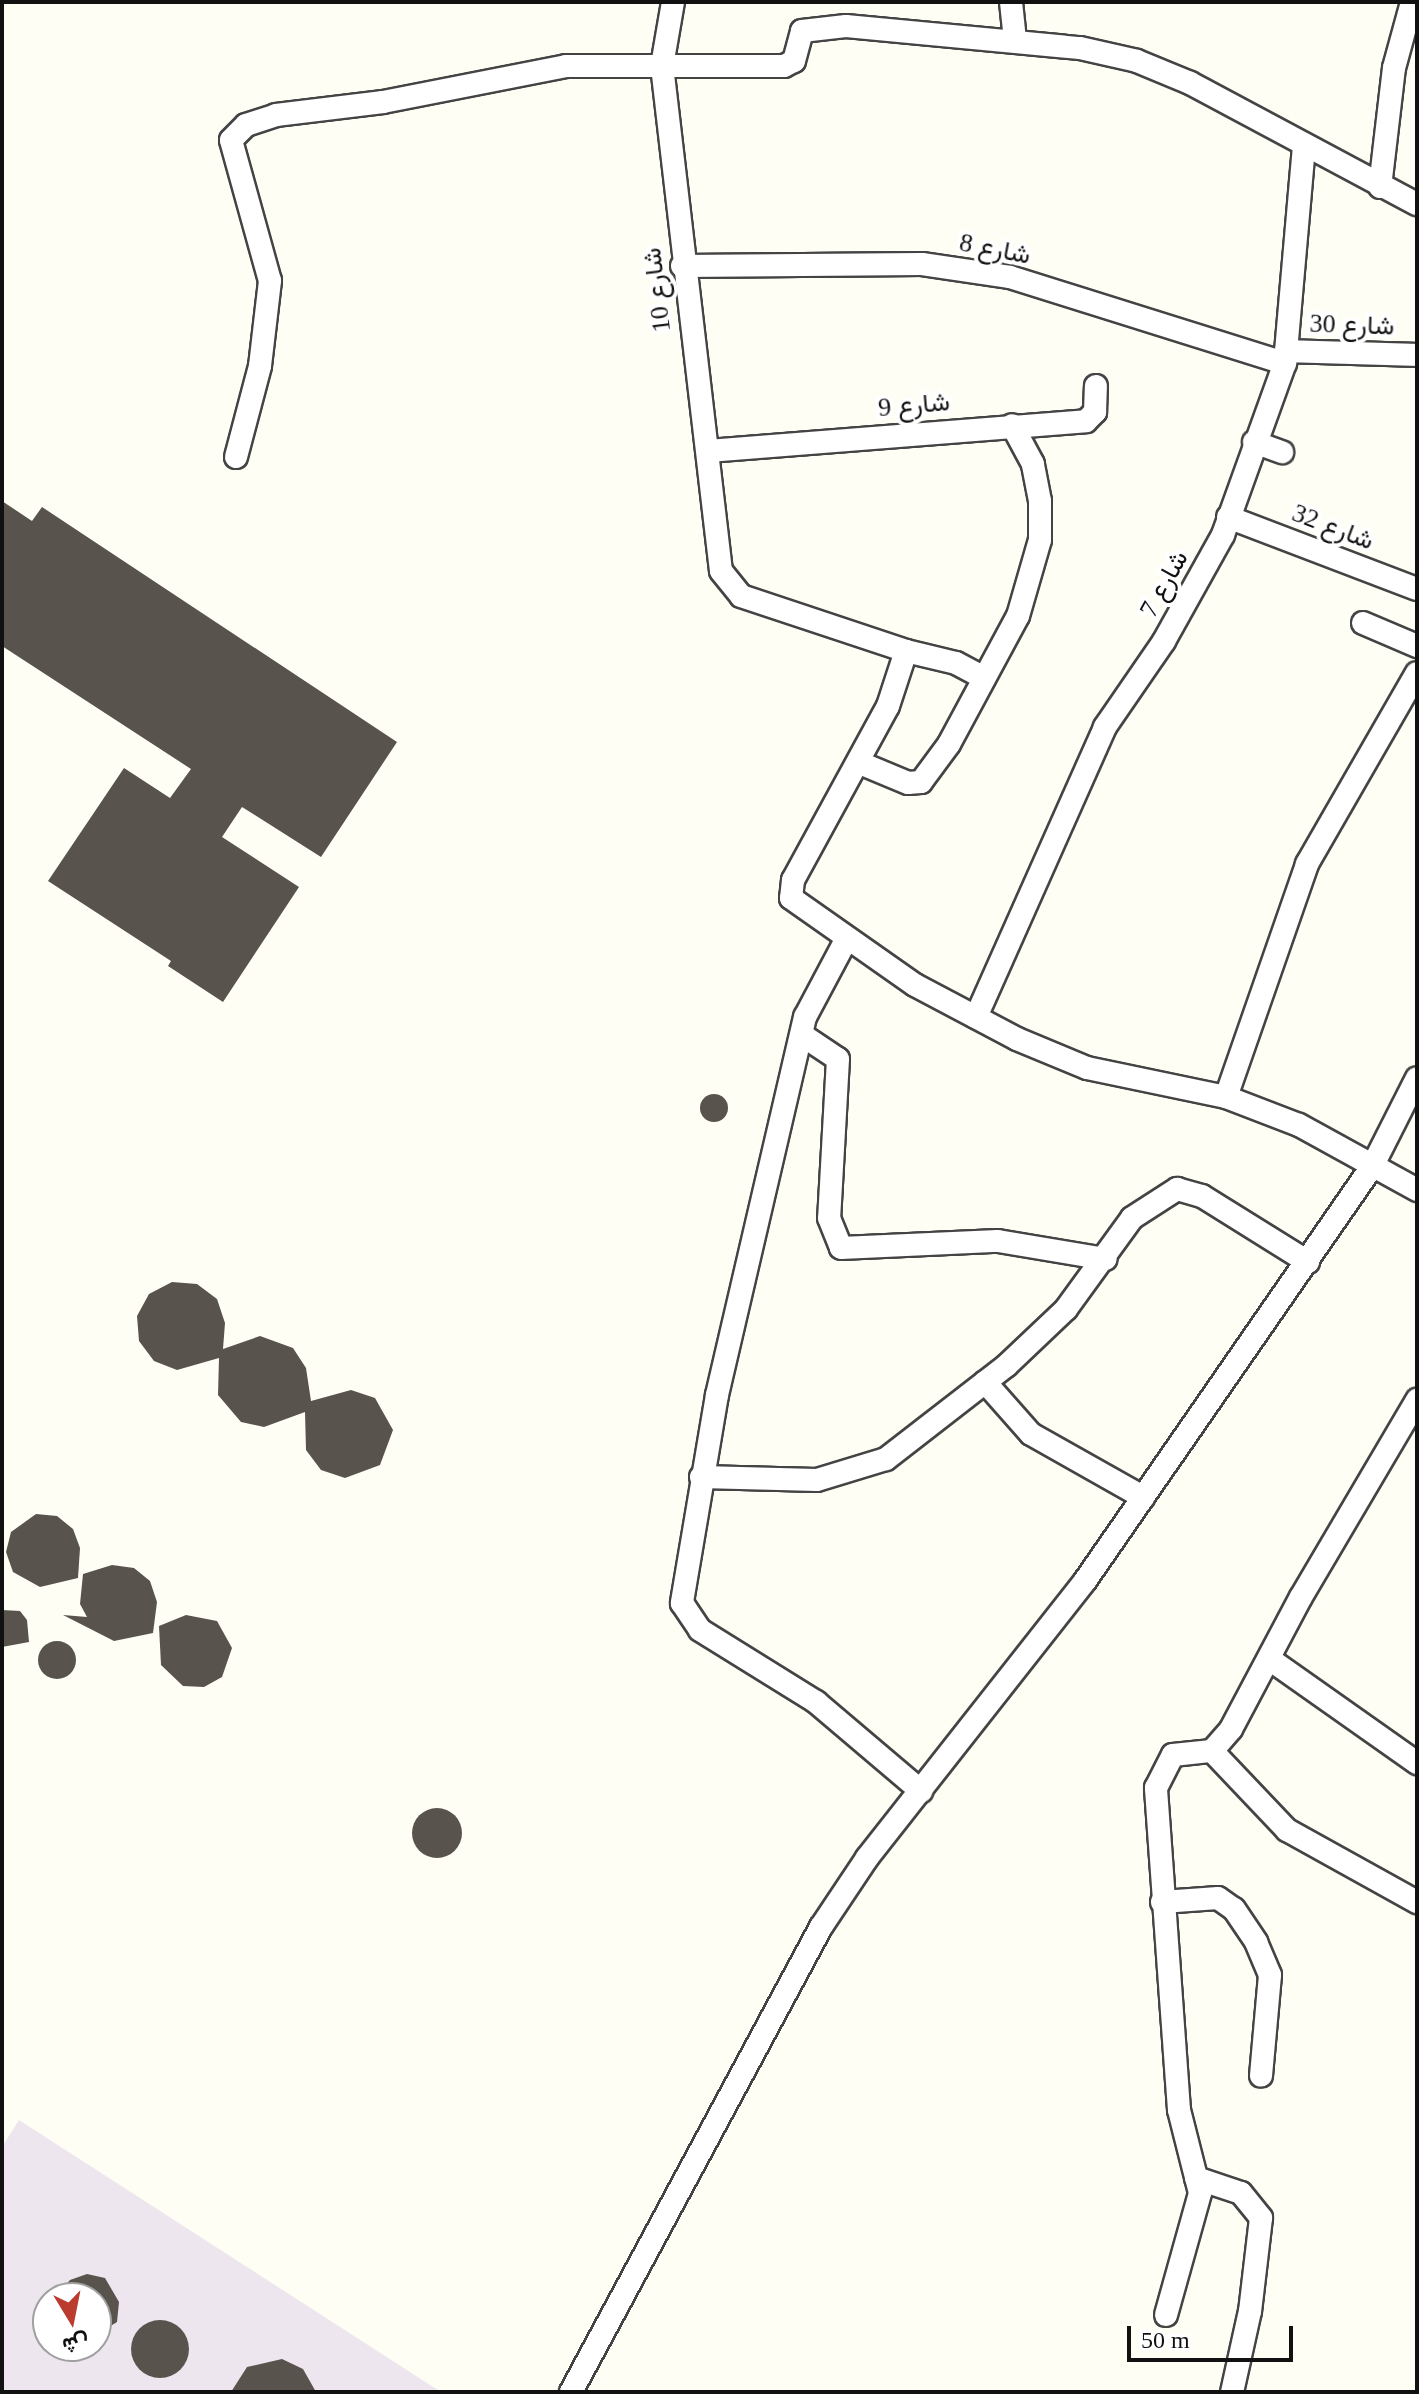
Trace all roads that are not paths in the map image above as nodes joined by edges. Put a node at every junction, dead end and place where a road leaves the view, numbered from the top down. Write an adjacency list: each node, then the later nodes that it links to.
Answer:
1 (673, 2): 7 (street, شارع 10)
2 (833, 2): 5 (street)
3 (1011, 2): 6 (street)
4 (1412, 2): 9 (street)
5 (830, 25): 6 (street); 7 (street)
6 (1015, 41): 8 (street)
7 (662, 66): 11 (street, شارع 10); 19 (street)
8 (1304, 147): 9 (street); 13 (street, شارع 7)
9 (1380, 187): 10 (street)
10 (1417, 204)
11 (682, 266): 13 (street, شارع 8); 17 (street, شارع 10)
12 (1417, 355): 13 (street, شارع 30)
13 (1285, 357): 16 (street, شارع 7)
14 (1096, 386): 15 (street, شارع 9)
15 (1012, 425): 17 (street, شارع 9); 26 (street)
16 (1254, 442): 18 (street); 20 (street, شارع 7)
17 (708, 451): 24 (street, شارع 10)
18 (1282, 452)
19 (236, 457)
20 (1228, 517): 21 (street, شارع 32); 29 (street, شارع 7)
21 (1417, 589)
22 (1363, 623): 23 (street)
23 (1417, 646)
24 (906, 651): 26 (street); 27 (street)
25 (1417, 673): 32 (street)
26 (984, 678): 27 (street)
27 (860, 763): 28 (street)
28 (846, 940): 29 (street); 30 (street)
29 (976, 1017): 32 (street)
30 (802, 1035): 35 (street); 39 (street)
31 (1417, 1078): 33 (street)
32 (1226, 1097): 33 (street)
33 (1373, 1165): 34 (street); 36 (street)
34 (1417, 1190)
35 (1105, 1259): 36 (street); 37 (street)
36 (1308, 1262): 40 (street)
37 (985, 1382): 39 (street); 40 (street)
38 (1417, 1400): 41 (street)
39 (701, 1477): 44 (street)
40 (1143, 1497): 44 (street)
41 (1271, 1660): 42 (street); 43 (street)
42 (1212, 1751): 45 (street); 46 (street)
43 (1417, 1763)
44 (921, 1791): 50 (street)
45 (1162, 1902): 47 (street); 48 (street)
46 (1417, 1902)
47 (1261, 2076)
48 (1196, 2178): 49 (street); 51 (street)
49 (1166, 2315)
50 (571, 2392)
51 (1232, 2392)

